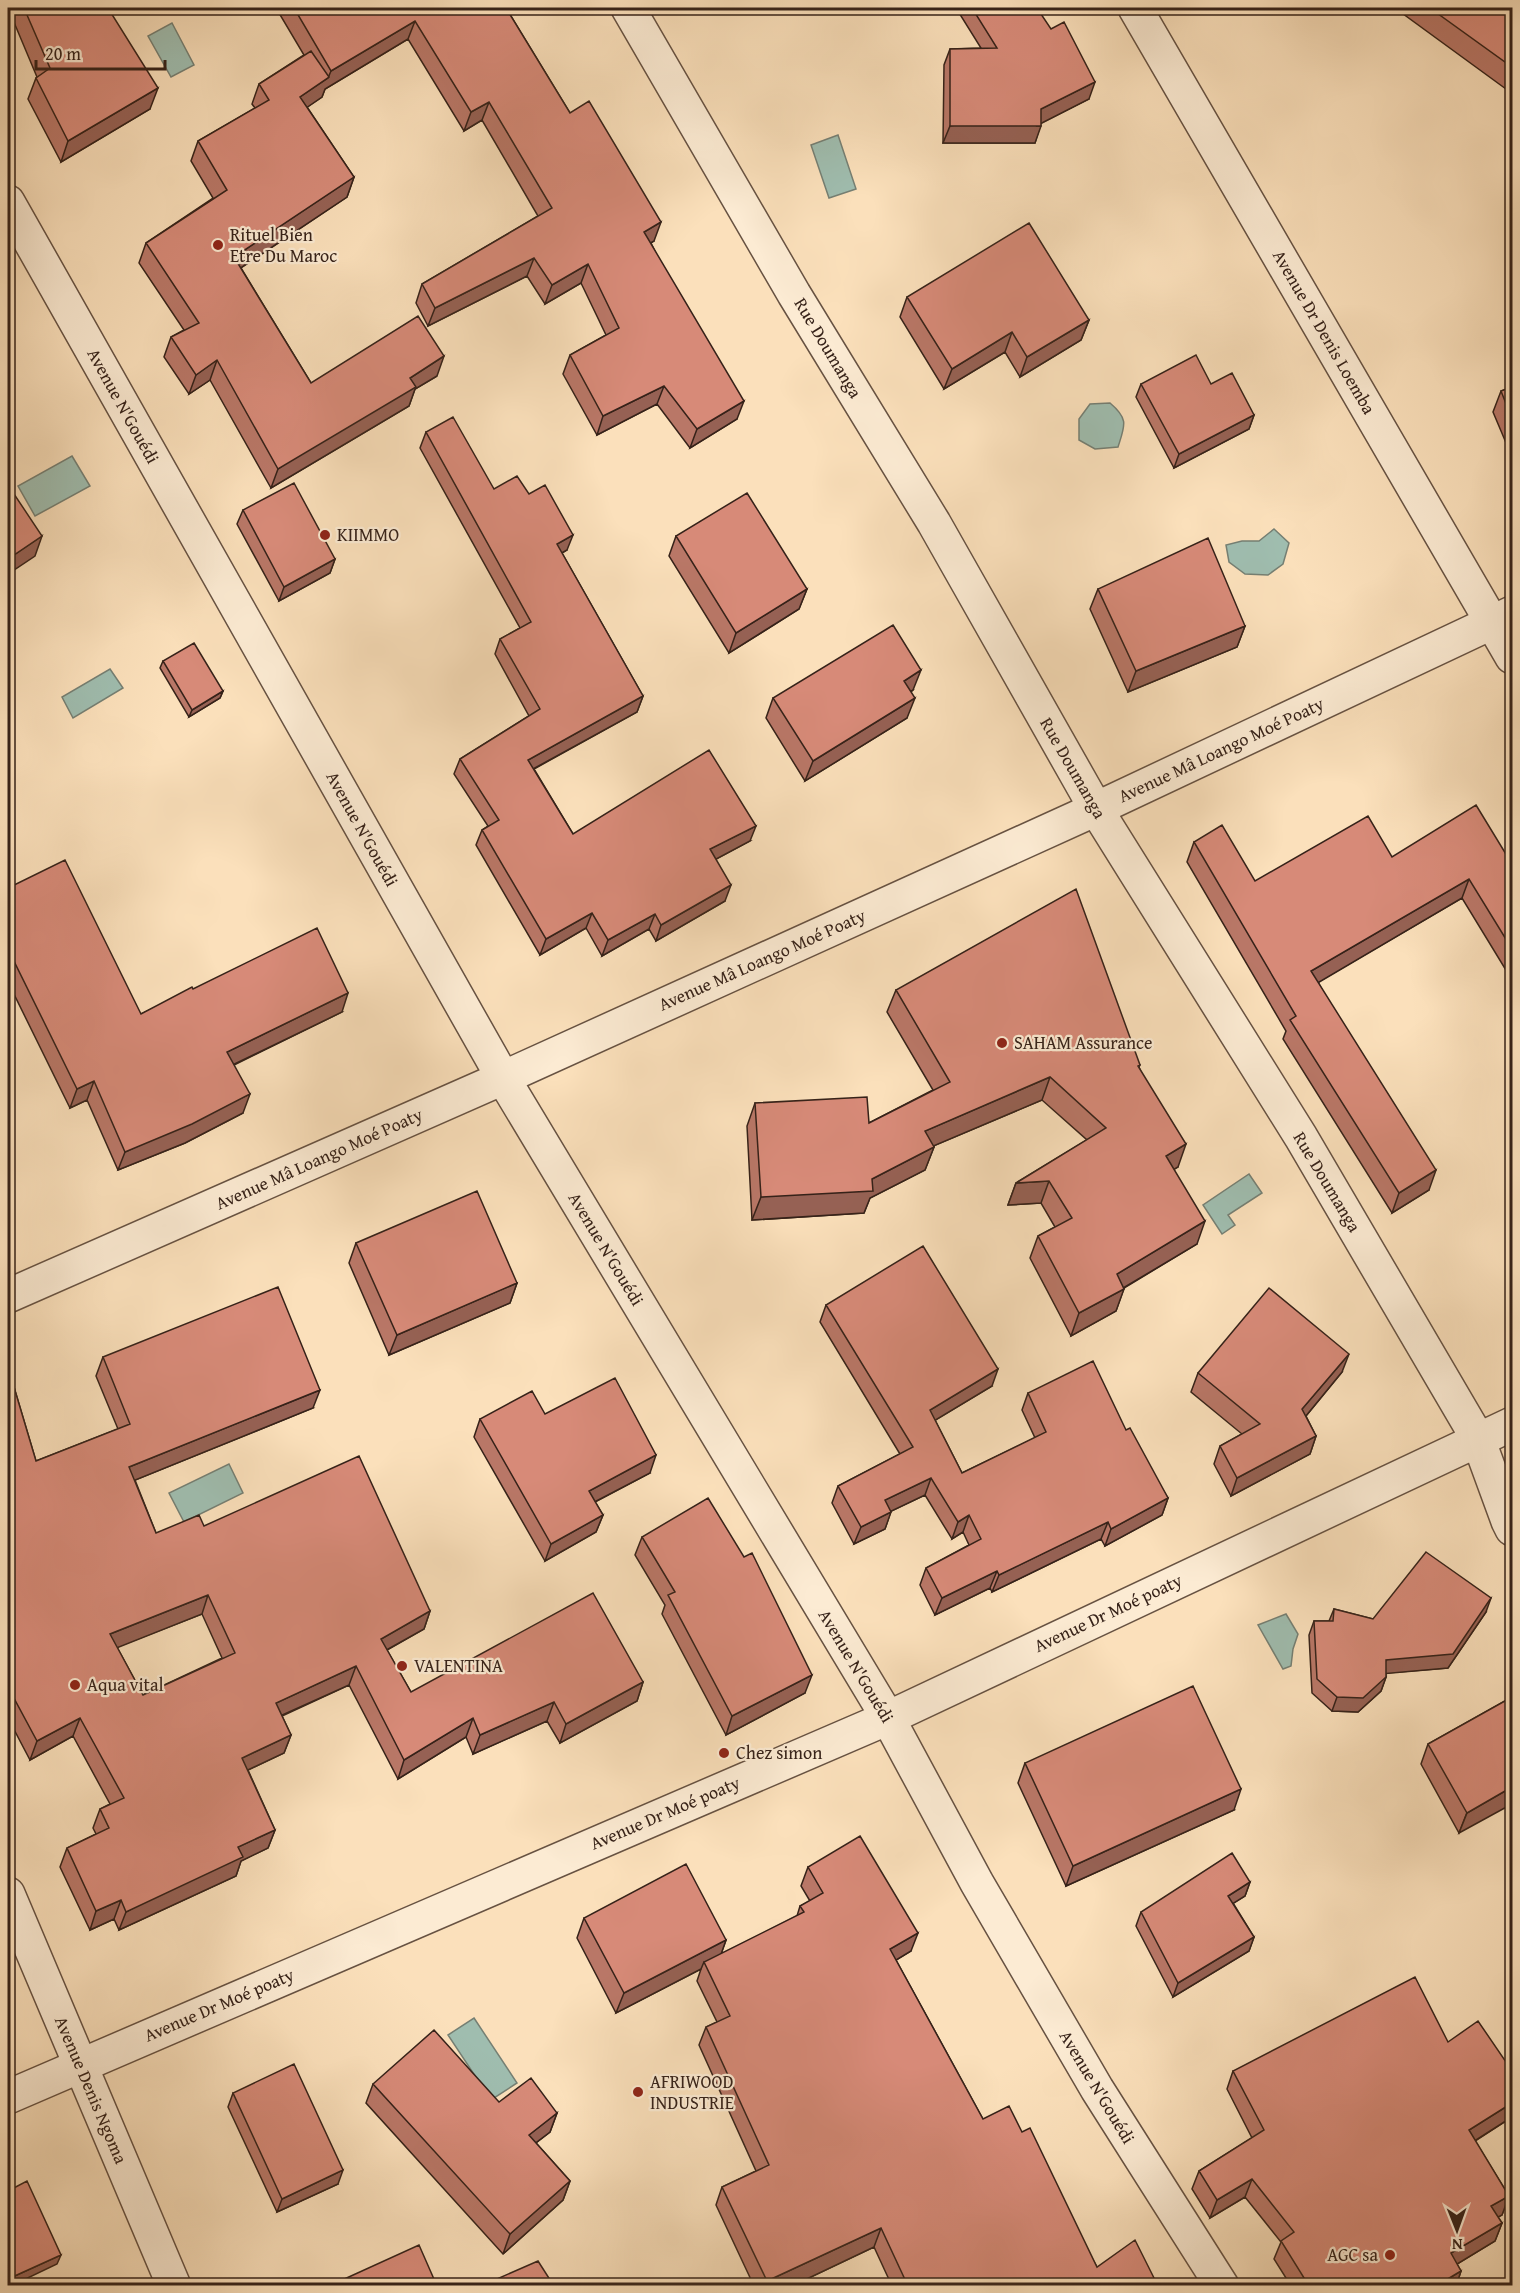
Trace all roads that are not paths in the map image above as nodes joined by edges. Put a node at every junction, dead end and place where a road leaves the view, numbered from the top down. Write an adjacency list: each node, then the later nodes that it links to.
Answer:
1 (628, 8): 6 (street, Rue Doumanga)
2 (1135, 8): 4 (street, Avenue Dr Denis Loemba)
3 (8, 202): 7 (street, Avenue N'Gouédi)
4 (1503, 617): 5 (street, Avenue Dr Denis Loemba); 6 (street, Avenue Mâ Loango Moé Poaty)
5 (1512, 657)
6 (1096, 809): 7 (street, Avenue Mâ Loango Moé Poaty); 10 (street, Rue Doumanga)
7 (503, 1078): 8 (street, Avenue Mâ Loango Moé Poaty); 12 (street, Avenue N'Gouédi)
8 (8, 1296)
9 (1512, 1424): 10 (street, Avenue Dr Moé poaty)
10 (1478, 1439): 11 (street, Rue Doumanga); 12 (street, Avenue Dr Moé poaty)
11 (1512, 1529)
12 (888, 1718): 14 (street, Avenue Dr Moé poaty); 17 (street, Avenue N'Gouédi)
13 (8, 1894): 14 (street, Avenue Denis Ngoma)
14 (81, 2065): 15 (street, Avenue Dr Moé poaty); 16 (street, Avenue Denis Ngoma)
15 (8, 2097)
16 (174, 2286)
17 (1222, 2286)

